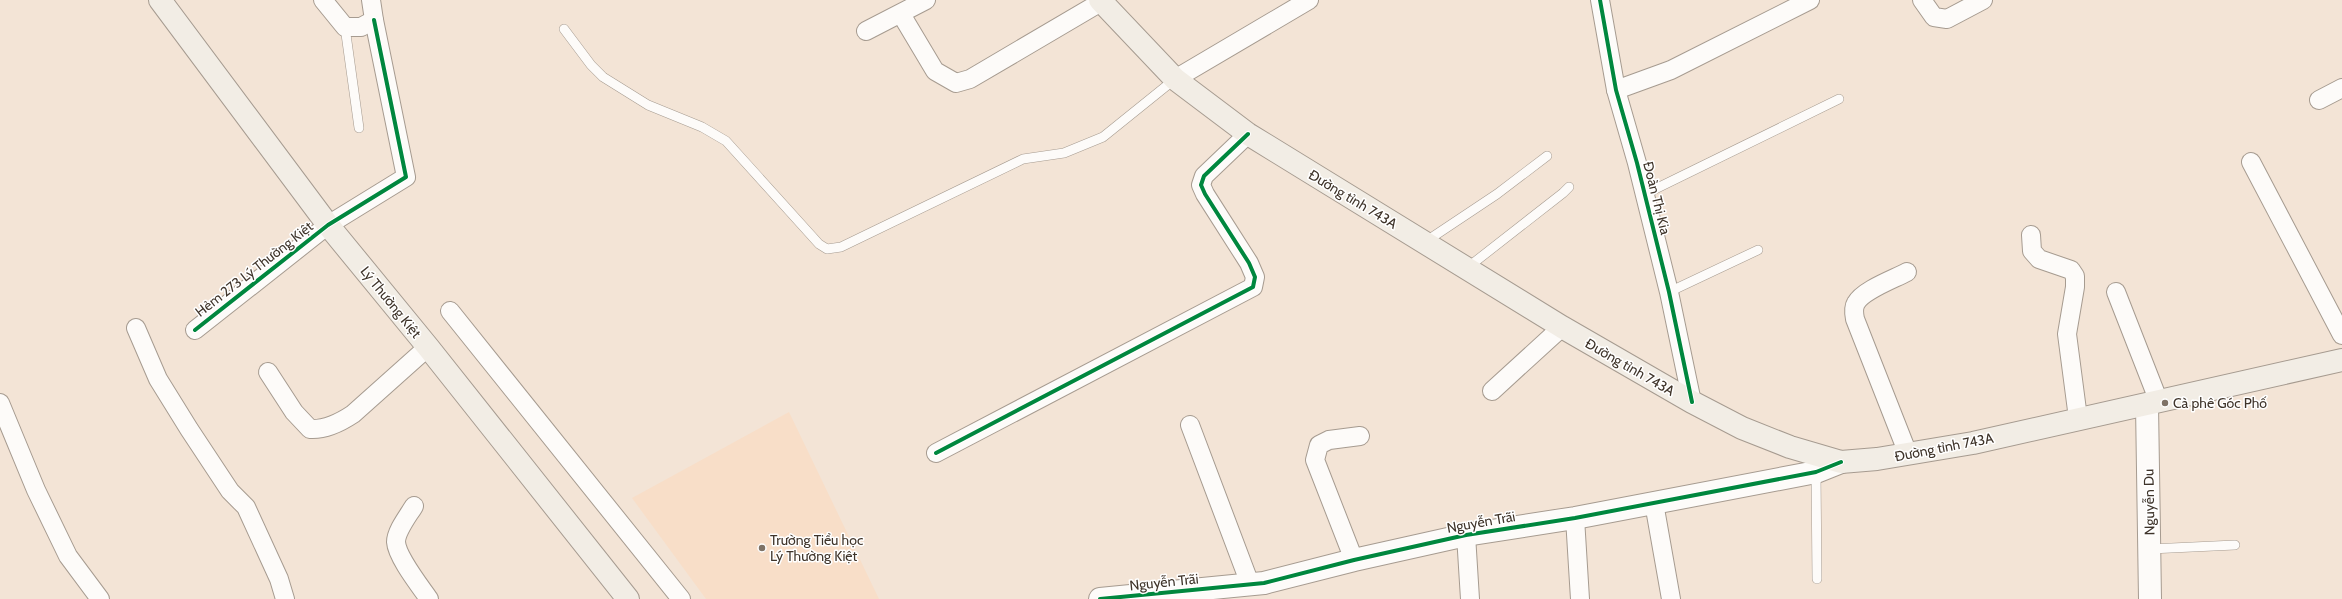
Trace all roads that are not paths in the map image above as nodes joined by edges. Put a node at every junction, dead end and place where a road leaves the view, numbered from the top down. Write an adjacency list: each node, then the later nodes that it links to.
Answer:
1 (160, 0): 27 (main road, Lý Thường Kiệt)
2 (323, 0): 13 (street)
3 (371, 0): 12 (street)
4 (926, 0): 11 (street)
5 (1309, 0): 16 (street)
6 (1600, 0): 18 (street, Đoàn Thị Kia)
7 (1810, 0): 18 (street)
8 (1922, 0): 9 (street)
9 (1983, 0)
10 (1101, 1): 11 (street); 16 (main road, Đường tỉnh 743A)
11 (900, 14): 15 (street)
12 (374, 20): 13 (street); 27 (street, Hẻm 273 Lý Thường Kiệt)
13 (345, 27): 21 (lane)
14 (564, 29): 16 (lane)
15 (866, 31)
16 (1175, 79): 22 (main road, Đường tỉnh 743A)
17 (2342, 88): 20 (street)
18 (1616, 90): 26 (street, Đoàn Thị Kia)
19 (1839, 99): 26 (lane)
20 (2319, 100)
21 (359, 128)
22 (1248, 134): 29 (main road, Đường tỉnh 743A); 50 (street)
23 (1547, 156): 29 (lane)
24 (2251, 162): 39 (street)
25 (1569, 187): 31 (lane)
26 (1645, 194): 33 (street, Đoàn Thị Kia)
27 (328, 225): 38 (street, Hẻm 273 Lý Thường Kiệt); 40 (main road, Lý Thường Kiệt)
28 (2031, 235): 47 (street)
29 (1425, 242): 31 (main road, Đường tỉnh 743A)
30 (1758, 250): 33 (lane)
31 (1467, 268): 36 (main road, Đường tỉnh 743A)
32 (1907, 272): 51 (street)
33 (1669, 292): 44 (street, Đoàn Thị Kia)
34 (2116, 292): 46 (street, Nguyễn Du)
35 (450, 311): 67 (street)
36 (1562, 327): 43 (street); 44 (main road, Đường tỉnh 743A)
37 (136, 328): 64 (street)
38 (194, 330)
39 (2342, 335)
40 (428, 347): 42 (street); 66 (main road, Lý Thường Kiệt)
41 (2342, 360): 46 (main road, Đường tỉnh 743A)
42 (268, 372)
43 (1492, 391)
44 (1692, 402): 52 (main road, Đường tỉnh 743A)
45 (0, 403): 63 (street)
46 (2153, 403): 47 (main road, Đường tỉnh 743A); 59 (street, Nguyễn Du)
47 (2078, 418): 51 (main road, Đường tỉnh 743A)
48 (1190, 425): 62 (street)
49 (1360, 436): 60 (street)
50 (936, 453)
51 (1908, 454): 52 (main road, Đường tỉnh 743A)
52 (1841, 462): 53 (street, Nguyễn Trãi)
53 (1816, 472): 54 (street, Nguyễn Trãi); 61 (lane)
54 (1654, 502): 56 (street, Nguyễn Trãi); 71 (street)
55 (414, 506): 65 (street)
56 (1574, 518): 57 (street, Nguyễn Trãi); 70 (street)
57 (1466, 535): 60 (street, Nguyễn Trãi); 69 (street)
58 (2235, 545): 59 (lane)
59 (2150, 549): 72 (street, Nguyễn Du)
60 (1354, 560): 62 (street, Nguyễn Trãi)
61 (1817, 579)
62 (1250, 584): 68 (street, Nguyễn Trãi)
63 (100, 599)
64 (285, 599)
65 (429, 599)
66 (628, 599)
67 (681, 599)
68 (1100, 599)
69 (1470, 599)
70 (1580, 599)
71 (1671, 599)
72 (2150, 599)

